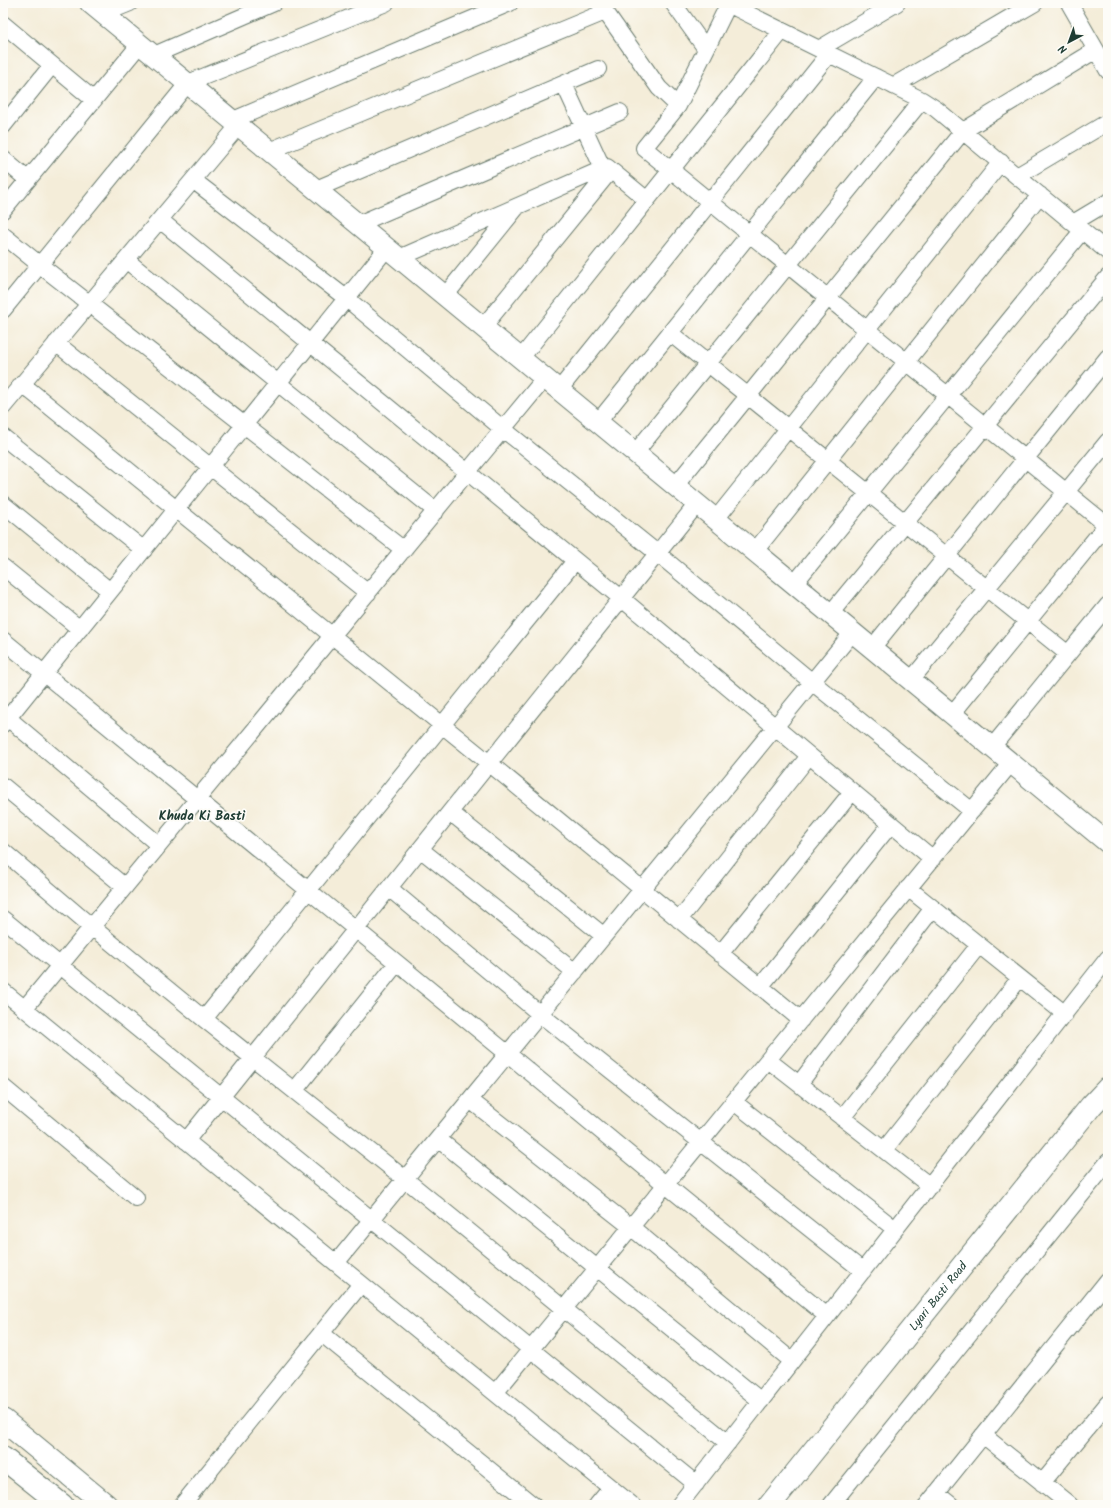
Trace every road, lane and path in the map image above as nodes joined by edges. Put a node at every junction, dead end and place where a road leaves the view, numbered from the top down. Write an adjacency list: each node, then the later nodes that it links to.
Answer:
1 (130, 3): 11 (street)
2 (274, 3): 15 (street)
3 (386, 3): 22 (street)
4 (510, 3): 30 (street)
5 (673, 3): 14 (street)
6 (897, 3): 17 (street)
7 (1035, 3): 24 (street)
8 (1069, 3): 16 (street)
9 (739, 5): 13 (street); 14 (street)
10 (602, 7): 27 (street); 34 (street)
11 (97, 8): 15 (street)
12 (3, 24): 18 (street)
13 (782, 30): 17 (street); 38 (street)
14 (706, 49): 27 (street)
15 (147, 50): 22 (street); 25 (street)
16 (1096, 50): 20 (street); 33 (street)
17 (824, 51): 21 (street); 45 (street)
18 (52, 65): 25 (street); 31 (street)
19 (598, 69): 23 (street)
20 (1108, 71)
21 (876, 77): 24 (street); 52 (street)
22 (188, 83): 30 (street); 57 (street)
23 (564, 84): 32 (street); 42 (street)
24 (893, 86): 26 (street)
25 (94, 100): 40 (street)
26 (922, 100): 33 (street); 58 (street)
27 (678, 106): 38 (street)
28 (620, 112): 32 (street)
29 (1108, 122): 39 (street)
30 (236, 123): 34 (street); 41 (street)
31 (3, 126)
32 (584, 128): 37 (street); 50 (street)
33 (963, 131): 36 (street); 61 (street)
34 (270, 151): 42 (street)
35 (3, 159): 40 (street)
36 (1001, 162): 39 (street); 66 (street)
37 (607, 169): 44 (street); 47 (street); 65 (street)
38 (671, 170): 44 (street); 45 (street)
39 (1017, 176): 43 (street)
40 (28, 180): 48 (street)
41 (193, 180): 49 (street); 62 (street)
42 (316, 189): 50 (street)
43 (1040, 195): 51 (street); 72 (street)
44 (647, 200): 71 (street)
45 (710, 201): 52 (street); 76 (street)
46 (1108, 202): 51 (street)
47 (519, 206): 55 (street); 60 (street)
48 (3, 210)
49 (160, 220): 56 (street); 69 (street)
50 (358, 224): 55 (street)
51 (1078, 227): 54 (street); 78 (street)
52 (750, 234): 58 (street); 67 (street)
53 (3, 235): 57 (street)
54 (1108, 252)
55 (393, 253): 60 (street); 62 (street)
56 (126, 260): 63 (street); 74 (street)
57 (40, 265): 63 (street); 64 (street)
58 (788, 265): 61 (street); 73 (street)
59 (1108, 277): 82 (street)
60 (445, 296): 65 (street)
61 (828, 297): 66 (street); 77 (street)
62 (346, 298): 69 (street); 83 (street)
63 (89, 304): 68 (street); 81 (street)
64 (3, 310)
65 (483, 327): 71 (street)
66 (867, 330): 72 (street); 84 (street)
67 (670, 333): 73 (street); 80 (street)
68 (56, 343): 75 (street); 90 (street)
69 (310, 343): 74 (street); 91 (street)
70 (1108, 357): 88 (street)
71 (521, 358): 76 (street)
72 (907, 362): 78 (street); 89 (street)
73 (708, 364): 77 (street); 87 (street)
74 (278, 383): 81 (street); 98 (street)
75 (22, 384): 79 (street); 97 (street)
76 (552, 384): 80 (street); 83 (street)
77 (748, 396): 84 (street); 92 (street)
78 (948, 396): 82 (street); 94 (street)
79 (3, 407)
80 (598, 422): 87 (street)
81 (244, 425): 90 (street); 103 (street)
82 (986, 426): 88 (street); 100 (street)
83 (503, 429): 91 (street); 105 (street)
84 (788, 429): 89 (street); 99 (street)
85 (3, 437): 102 (street)
86 (1108, 441): 93 (street)
87 (636, 453): 92 (street)
88 (1026, 459): 93 (street); 106 (street)
89 (828, 460): 94 (street); 104 (street)
90 (210, 467): 97 (street); 112 (street)
91 (468, 472): 98 (street); 107 (street)
92 (675, 486): 96 (street)
93 (1066, 492): 101 (street); 110 (street)
94 (868, 493): 100 (street); 109 (street)
95 (3, 504): 111 (street)
96 (697, 504): 99 (street); 105 (street)
97 (176, 509): 102 (street); 119 (street)
98 (436, 511): 103 (street)
99 (716, 519): 104 (street)
100 (905, 523): 106 (street); 115 (street)
101 (1108, 524): 116 (street)
102 (144, 550): 111 (street)
103 (404, 550): 112 (street)
104 (755, 551): 109 (street)
105 (658, 553): 113 (street); 125 (street)
106 (947, 557): 110 (street); 121 (street)
107 (575, 561): 113 (street); 128 (street)
108 (3, 567): 117 (street)
109 (794, 584): 115 (street)
110 (986, 588): 116 (street); 124 (street)
111 (110, 591): 117 (street)
112 (368, 593): 119 (street)
113 (621, 598): 129 (street); 132 (street)
114 (1108, 605): 122 (street)
115 (830, 614): 118 (street)
116 (1027, 622): 122 (street); 126 (street)
117 (80, 629): 123 (street)
118 (853, 632): 121 (street); 125 (street)
119 (332, 636): 128 (street); 136 (street)
120 (3, 640): 123 (street)
121 (872, 648): 124 (street)
122 (1068, 654): 130 (street)
123 (44, 673): 127 (street); 136 (street)
124 (911, 680): 126 (street)
125 (812, 682): 129 (street); 137 (street)
126 (952, 714): 130 (street)
127 (5, 719): 141 (street)
128 (442, 725): 132 (street); 148 (street)
129 (775, 727): 131 (street); 149 (street)
130 (992, 747): 133 (street)
131 (809, 756): 135 (street); 152 (street)
132 (489, 763): 138 (street); 149 (street)
133 (1011, 763): 137 (street); 140 (street)
134 (3, 786): 145 (street)
135 (852, 792): 139 (street); 157 (street)
136 (198, 799): 141 (street); 148 (street)
137 (972, 811): 144 (street)
138 (450, 812): 142 (street); 155 (street)
139 (891, 824): 144 (street); 163 (street)
140 (1108, 843)
141 (159, 845): 145 (street)
142 (420, 849): 146 (street); 161 (street)
143 (3, 851): 153 (street)
144 (933, 858): 147 (street)
145 (125, 887): 153 (street)
146 (389, 888): 154 (street); 166 (street)
147 (908, 888): 150 (street); 169 (street)
148 (308, 890): 154 (street); 168 (street)
149 (642, 890): 152 (street); 155 (street)
150 (933, 908): 156 (street); 173 (street)
151 (3, 919): 160 (street)
152 (679, 920): 157 (street)
153 (92, 927): 160 (street); 168 (street)
154 (356, 929): 159 (street); 171 (street)
155 (604, 936): 161 (street)
156 (980, 945): 162 (street); 180 (street)
157 (720, 954): 163 (street)
158 (1108, 958): 167 (street)
159 (397, 963): 170 (street); 176 (street)
160 (60, 966): 165 (street); 177 (street)
161 (575, 972): 166 (street)
162 (1020, 978): 167 (street); 184 (street)
163 (760, 987): 169 (street)
164 (3, 992): 165 (street)
165 (24, 1009): 182 (street)
166 (540, 1014): 170 (street); 183 (street)
167 (1065, 1014): 188 (street)
168 (204, 1019): 171 (street)
169 (801, 1020): 172 (street)
170 (508, 1054): 178 (street); 187 (street)
171 (253, 1057): 176 (street); 177 (street)
172 (768, 1060): 173 (street); 179 (street)
173 (799, 1084): 180 (street)
174 (3, 1087): 189 (street)
175 (1108, 1088): 221 (main road, Lyari Basti Road)
176 (295, 1090): 186 (street)
177 (221, 1097): 182 (street); 190 (street)
178 (470, 1100): 181 (street); 191 (street)
179 (734, 1102): 183 (street); 192 (street)
180 (842, 1118): 184 (street)
181 (438, 1139): 186 (street); 194 (street)
182 (186, 1141): 193 (street)
183 (701, 1142): 187 (street); 195 (street)
184 (884, 1150): 188 (street)
185 (1108, 1162): 222 (street)
186 (405, 1179): 190 (street); 198 (street)
187 (666, 1185): 191 (street); 199 (street)
188 (930, 1186): 192 (street)
189 (136, 1198)
190 (372, 1220): 193 (street); 201 (street)
191 (631, 1227): 194 (street); 202 (street)
192 (895, 1229): 195 (street)
193 (336, 1263): 197 (street)
194 (598, 1268): 198 (street); 204 (street)
195 (863, 1271): 199 (street)
196 (1108, 1280): 207 (street)
197 (361, 1284): 200 (street); 203 (street)
198 (564, 1309): 201 (street); 208 (street)
199 (827, 1316): 202 (street)
200 (321, 1332): 216 (street); 217 (street)
201 (531, 1350): 203 (street); 211 (street)
202 (792, 1361): 204 (street)
203 (495, 1393): 212 (street)
204 (761, 1401): 208 (street)
205 (1108, 1403): 210 (street)
206 (3, 1420): 215 (main road)
207 (983, 1435): 210 (street); 213 (street)
208 (728, 1443): 211 (street)
209 (3, 1458): 214 (main road)
210 (1042, 1483): 224 (street)
211 (696, 1484): 220 (street)
212 (611, 1488): 218 (street); 219 (street)
213 (932, 1499): 223 (street)
214 (62, 1505)
215 (106, 1505)
216 (182, 1505)
217 (533, 1505)
218 (597, 1505)
219 (632, 1505)
220 (679, 1505)
221 (770, 1505)
222 (831, 1505)
223 (951, 1505)
224 (1070, 1505)

